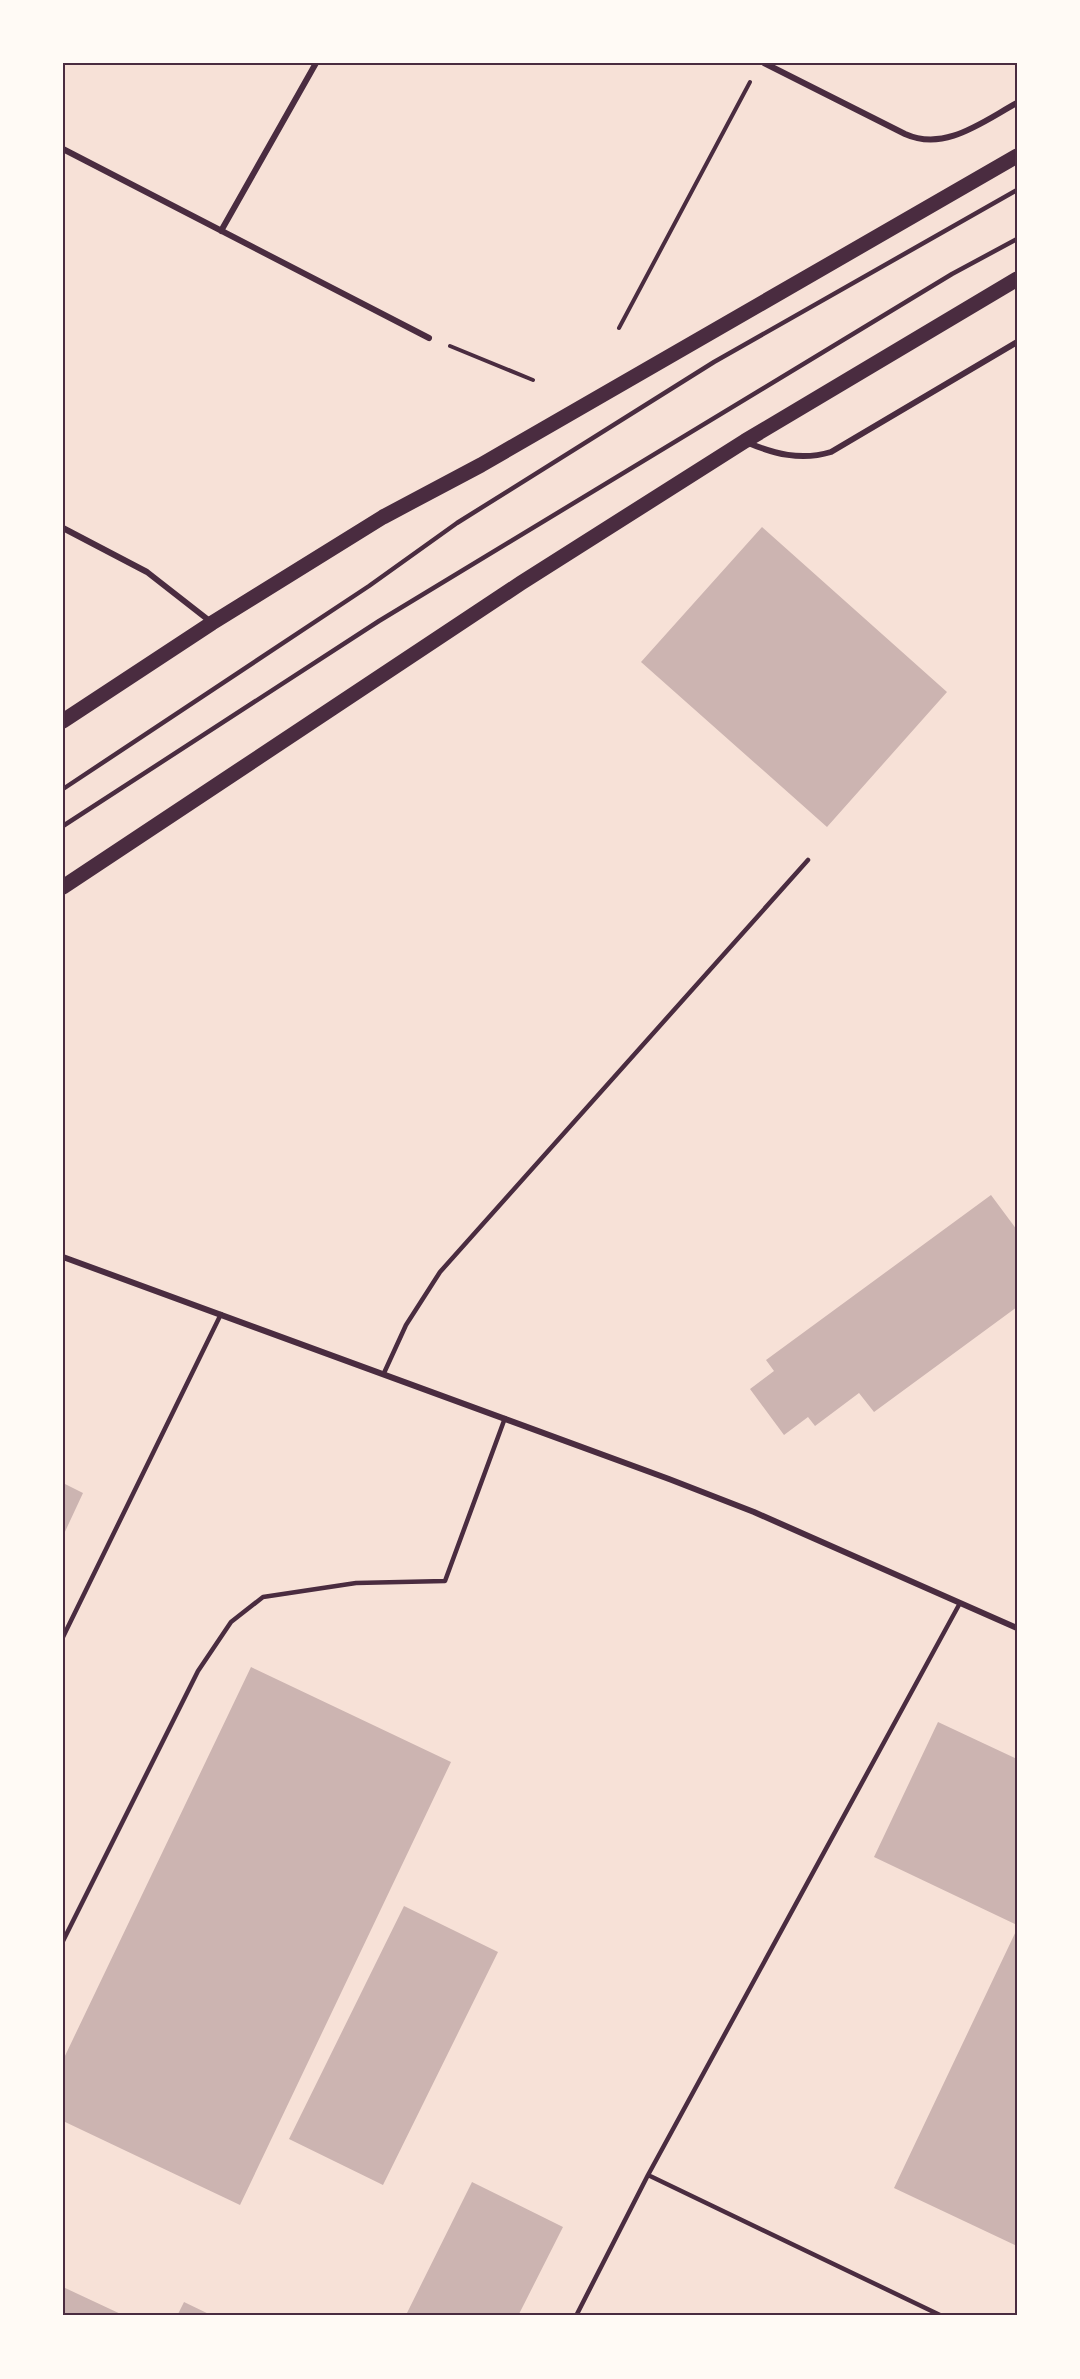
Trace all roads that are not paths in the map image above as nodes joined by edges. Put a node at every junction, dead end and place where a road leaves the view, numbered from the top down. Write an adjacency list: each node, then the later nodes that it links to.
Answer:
1 (316, 63): 7 (street)
2 (764, 63): 3 (street)
3 (1017, 103)
4 (63, 149): 7 (street)
5 (1017, 156): 14 (main road)
6 (1017, 189): 16 (lane)
7 (221, 231): 10 (street)
8 (1017, 239): 17 (lane)
9 (1017, 279): 12 (main road)
10 (429, 338)
11 (1017, 342): 12 (street)
12 (745, 441): 19 (main road)
13 (63, 528): 14 (street)
14 (212, 623): 15 (main road)
15 (63, 721)
16 (63, 789)
17 (63, 826)
18 (808, 860): 22 (lane)
19 (63, 887)
20 (63, 1257): 21 (street)
21 (221, 1314): 22 (street); 26 (lane)
22 (384, 1373): 23 (street)
23 (505, 1418): 24 (street); 27 (lane)
24 (960, 1603): 25 (street); 28 (lane)
25 (1017, 1628)
26 (63, 1637)
27 (63, 1941)
28 (648, 2175): 29 (lane); 30 (lane)
29 (576, 2316)
30 (942, 2316)

